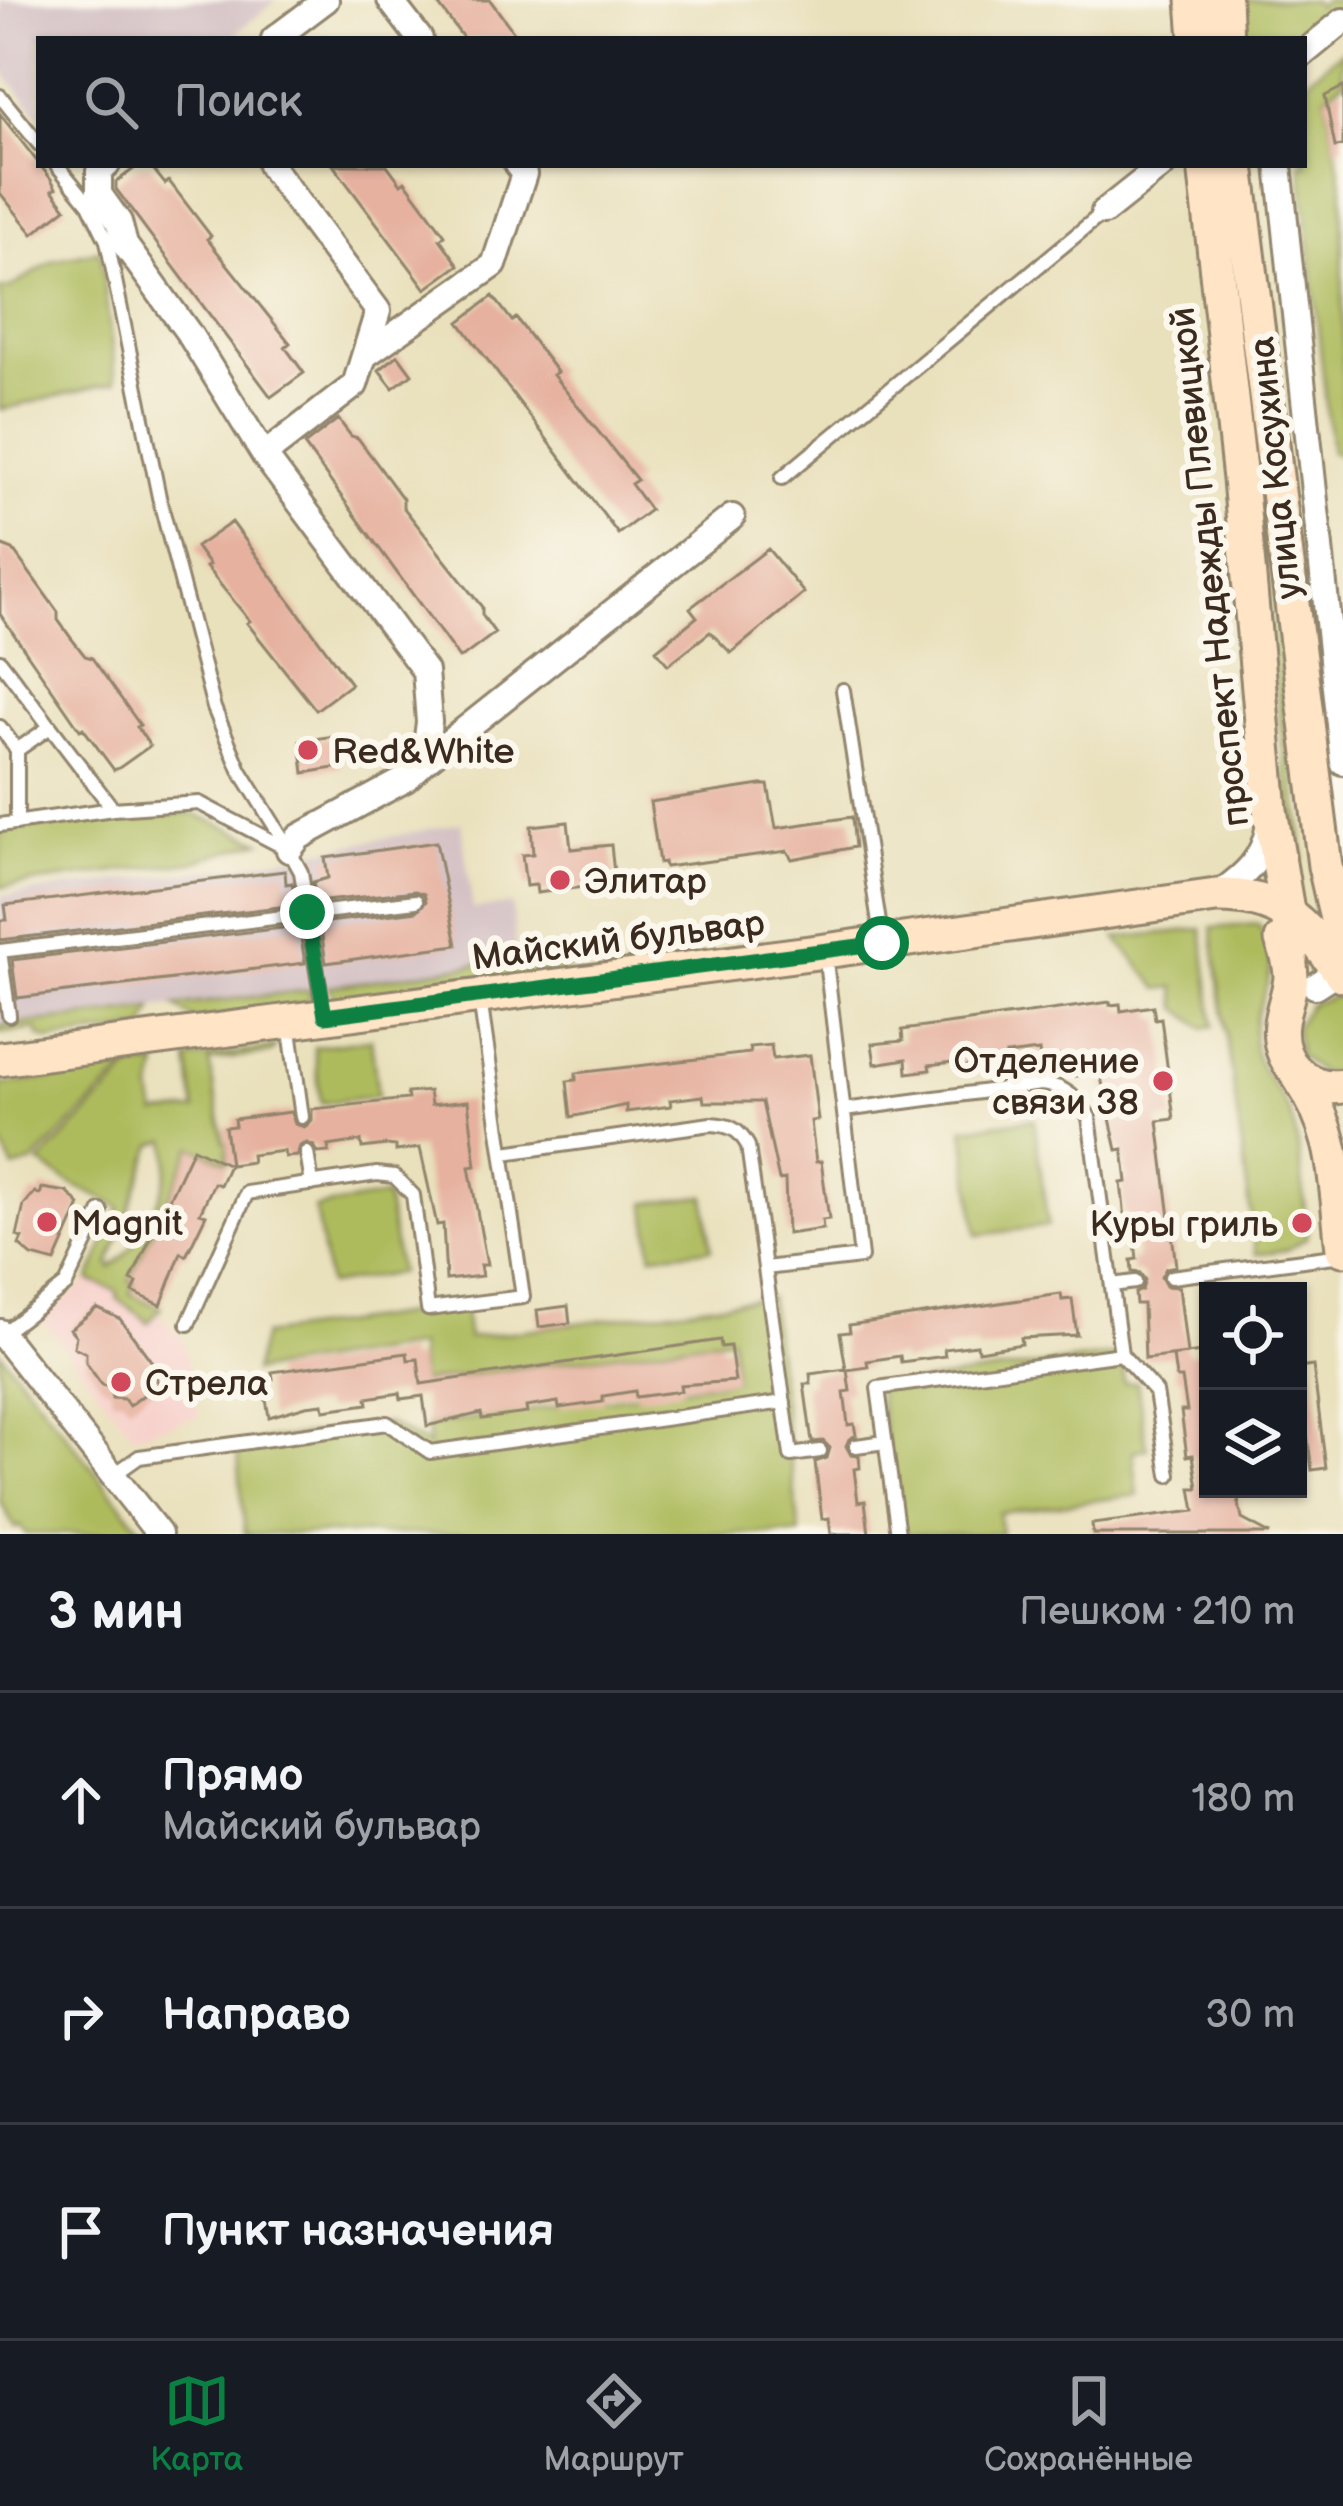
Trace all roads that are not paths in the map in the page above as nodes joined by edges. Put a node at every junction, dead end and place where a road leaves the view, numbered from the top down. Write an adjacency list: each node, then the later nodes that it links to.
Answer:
1 (326, 0): 6 (street)
2 (390, 0): 7 (street)
3 (1194, 0): 8 (main road)
4 (1224, 0): 9 (main road)
5 (1343, 21): 10 (street)
6 (278, 36)
7 (418, 36)
8 (1197, 36)
9 (1226, 36)
10 (1307, 51)
11 (0, 96): 12 (lane)
12 (36, 140)
13 (59, 168): 38 (lane)
14 (103, 168): 23 (street)
15 (272, 168): 22 (street)
16 (519, 168): 22 (street)
17 (1159, 168): 21 (street)
18 (1205, 168): 35 (main road, проспект Надежды Плевицкой)
19 (1237, 168): 47 (main road, проспект Надежды Плевицкой)
20 (1279, 168): 28 (street, улица Косухина)
21 (1104, 212): 24 (lane)
22 (364, 356): 23 (street)
23 (264, 455): 32 (street)
24 (782, 478)
25 (732, 518): 32 (street)
26 (0, 661): 30 (lane)
27 (843, 690): 43 (lane)
28 (1340, 692): 33 (street, улица Косухина)
29 (0, 727): 31 (lane)
30 (50, 727): 31 (lane); 34 (lane)
31 (17, 750): 36 (lane)
32 (424, 762): 38 (street)
33 (1343, 762)
34 (112, 809): 36 (lane); 38 (lane)
35 (1270, 810): 39 (street); 42 (main road, проспект Надежды Плевицкой)
36 (17, 823): 37 (lane)
37 (0, 825)
38 (289, 850): 41 (lane)
39 (1231, 897): 42 (main road); 43 (main road, Майский бульвар); 46 (main road)
40 (416, 901): 41 (lane)
41 (307, 912): 44 (lane); 50 (lane)
42 (1289, 912): 46 (main road, проспект Надежды Плевицкой); 47 (main road)
43 (882, 943): 45 (main road, Майский бульвар)
44 (0, 951): 49 (lane)
45 (825, 952): 48 (main road, Майский бульвар); 56 (lane)
46 (1290, 960): 52 (main road, проспект Надежды Плевицкой)
47 (1338, 971): 52 (main road)
48 (480, 996): 50 (main road, Майский бульвар); 60 (lane)
49 (9, 1015)
50 (325, 1016): 51 (main road, Майский бульвар)
51 (288, 1021): 53 (main road, Майский бульвар); 57 (lane)
52 (1281, 1024): 54 (main road)
53 (0, 1059)
54 (1298, 1075): 55 (main road); 58 (main road)
55 (1343, 1086)
56 (844, 1110): 64 (lane); 67 (lane)
57 (302, 1117)
58 (1336, 1122): 63 (main road)
59 (307, 1153): 61 (lane)
60 (504, 1153): 61 (lane); 64 (lane)
61 (312, 1184): 68 (lane)
62 (101, 1211): 69 (lane)
63 (1343, 1252): 65 (lane)
64 (765, 1268): 71 (lane)
65 (1171, 1277)
66 (1135, 1282): 67 (lane)
67 (1112, 1285): 70 (lane)
68 (188, 1324)
69 (1, 1333): 76 (street)
70 (1121, 1354): 72 (lane); 75 (lane)
71 (784, 1402): 74 (lane); 76 (lane)
72 (885, 1442): 73 (lane); 78 (lane)
73 (856, 1446)
74 (820, 1451)
75 (1169, 1475)
76 (112, 1476): 77 (street)
77 (159, 1534)
78 (898, 1534)

